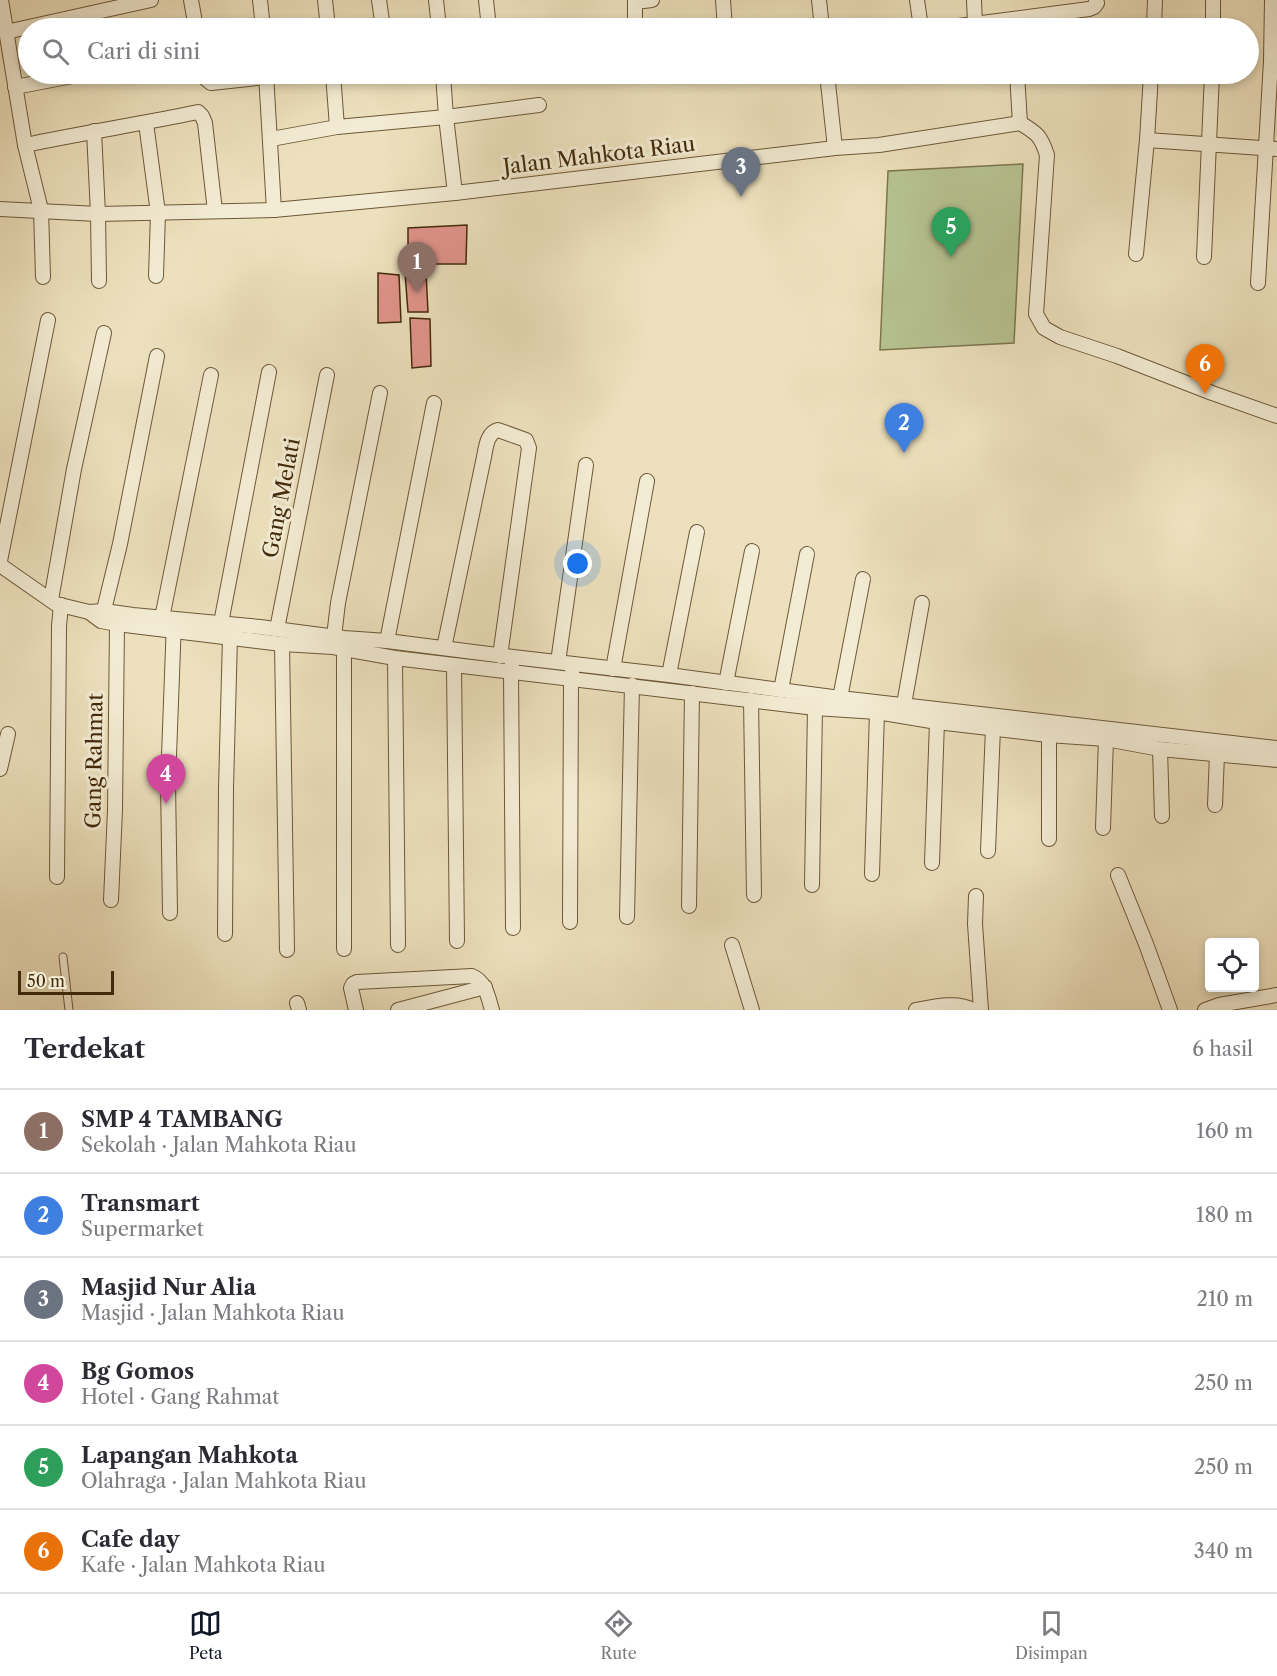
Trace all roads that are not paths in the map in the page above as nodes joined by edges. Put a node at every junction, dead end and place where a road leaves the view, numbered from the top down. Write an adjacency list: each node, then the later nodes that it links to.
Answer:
1 (1, 0): 35 (street)
2 (151, 0): 19 (street)
3 (190, 0): 20 (street)
4 (260, 0): 21 (street)
5 (325, 0): 22 (street)
6 (379, 0): 23 (street)
7 (436, 0): 24 (street)
8 (488, 0): 25 (street)
9 (651, 0): 18 (street)
10 (723, 0): 27 (street)
11 (819, 0): 28 (street)
12 (917, 0): 29 (street)
13 (974, 0): 30 (street)
14 (1096, 0): 31 (street)
15 (1155, 0): 32 (street)
16 (1214, 0): 33 (street)
17 (1272, 0): 56 (street)
18 (635, 1): 26 (street)
19 (69, 18)
20 (194, 18)
21 (262, 18)
22 (327, 18)
23 (382, 18)
24 (438, 18)
25 (489, 18)
26 (635, 18)
27 (724, 18)
28 (821, 18)
29 (920, 18)
30 (975, 18)
31 (1042, 18)
32 (1154, 18)
33 (1213, 18)
34 (18, 29): 35 (street)
35 (6, 32): 44 (street)
36 (31, 84): 44 (street)
37 (267, 84): 51 (street)
38 (334, 84): 49 (street)
39 (444, 84): 46 (street)
40 (828, 84): 55 (street)
41 (1018, 84): 48 (street)
42 (1150, 84): 52 (street)
43 (1212, 84): 54 (street)
44 (15, 87): 53 (street)
45 (539, 105): 46 (street)
46 (446, 117): 49 (street); 57 (street)
47 (146, 123): 50 (street); 61 (street); 62 (street)
48 (1020, 123): 55 (street, Jalan Mahkota Riau); 78 (street)
49 (337, 127): 51 (street)
50 (94, 131): 53 (street); 63 (street)
51 (271, 139): 60 (street)
52 (1147, 140): 54 (street); 64 (street)
53 (25, 145): 59 (street)
54 (1209, 145): 56 (street); 65 (street)
55 (835, 148): 57 (street, Jalan Mahkota Riau)
56 (1271, 149): 69 (street)
57 (455, 193): 60 (street, Jalan Mahkota Riau)
58 (0, 209): 59 (street, Jalan Mahkota Riau)
59 (41, 210): 63 (street, Jalan Mahkota Riau); 67 (street)
60 (274, 210): 61 (street, Jalan Mahkota Riau)
61 (215, 211): 62 (street, Jalan Mahkota Riau)
62 (158, 213): 63 (street, Jalan Mahkota Riau); 66 (street)
63 (98, 214): 68 (street)
64 (1136, 254)
65 (1204, 257)
66 (156, 276)
67 (43, 277)
68 (99, 281)
69 (1258, 283)
70 (48, 320): 84 (street)
71 (104, 333): 86 (street)
72 (157, 356): 88 (street)
73 (270, 372): 90 (street)
74 (211, 375): 89 (street)
75 (327, 375): 92 (street, Gang Melati)
76 (380, 393): 95 (street)
77 (434, 403): 94 (street)
78 (1277, 416)
79 (586, 465): 100 (street)
80 (647, 481): 103 (street)
81 (697, 532): 104 (street)
82 (752, 551): 106 (street)
83 (807, 554): 108 (street)
84 (0, 563): 86 (street)
85 (863, 579): 111 (street)
86 (56, 603): 88 (street); 133 (street)
87 (922, 603): 113 (street)
88 (103, 616): 89 (street); 91 (street)
89 (170, 622): 90 (street); 91 (street); 93 (street); 139 (street)
90 (221, 623): 92 (street)
91 (117, 624): 137 (street, Gang Rahmat)
92 (277, 629): 95 (street)
93 (230, 637): 96 (street); 143 (street)
94 (387, 641): 95 (street); 97 (street)
95 (339, 643): 96 (street); 98 (street); 147 (street)
96 (282, 644): 148 (street)
97 (444, 648): 99 (street); 99 (street)
98 (395, 658): 102 (street); 145 (street)
99 (508, 662): 100 (street); 102 (street); 105 (street); 142 (street)
100 (558, 662): 101 (street)
101 (574, 664): 103 (street); 105 (street)
102 (454, 665): 144 (street)
103 (613, 669): 104 (street)
104 (669, 675): 106 (street)
105 (571, 679): 107 (street); 141 (street)
106 (726, 683): 108 (street)
107 (632, 685): 109 (street); 140 (street)
108 (781, 690): 111 (street)
109 (692, 693): 110 (street); 138 (street)
110 (752, 700): 112 (street); 135 (street)
111 (846, 702): 112 (street); 113 (street); 114 (street)
112 (815, 708): 134 (street)
113 (903, 710): 114 (street); 115 (street); 117 (street)
114 (877, 712): 131 (street)
115 (937, 722): 116 (street); 130 (street)
116 (993, 728): 117 (street); 129 (street)
117 (1049, 728): 119 (street); 120 (street); 128 (street)
118 (8, 734): 124 (street)
119 (1106, 739): 121 (street); 127 (street)
120 (1277, 748)
121 (1160, 749): 122 (street); 126 (street)
122 (1217, 754): 123 (street); 125 (street)
123 (1277, 760)
124 (0, 769)
125 (1215, 805)
126 (1161, 816)
127 (1103, 828)
128 (1049, 839)
129 (988, 851)
130 (932, 863)
131 (872, 874)
132 (1118, 875): 160 (street)
133 (57, 877)
134 (812, 885)
135 (754, 895)
136 (976, 896): 159 (street)
137 (111, 900)
138 (689, 906)
139 (170, 913)
140 (627, 917)
141 (570, 922)
142 (513, 928)
143 (225, 934)
144 (457, 941)
145 (398, 945)
146 (732, 945): 156 (street)
147 (344, 949)
148 (287, 950)
149 (63, 957): 152 (lane)
150 (485, 987): 153 (street); 154 (street); 155 (street)
151 (1277, 995): 161 (street)
152 (69, 1010)
153 (356, 1010)
154 (398, 1010)
155 (492, 1010)
156 (752, 1010)
157 (916, 1010): 158 (street)
158 (973, 1010)
159 (981, 1010)
160 (1170, 1010)
161 (1205, 1010)

